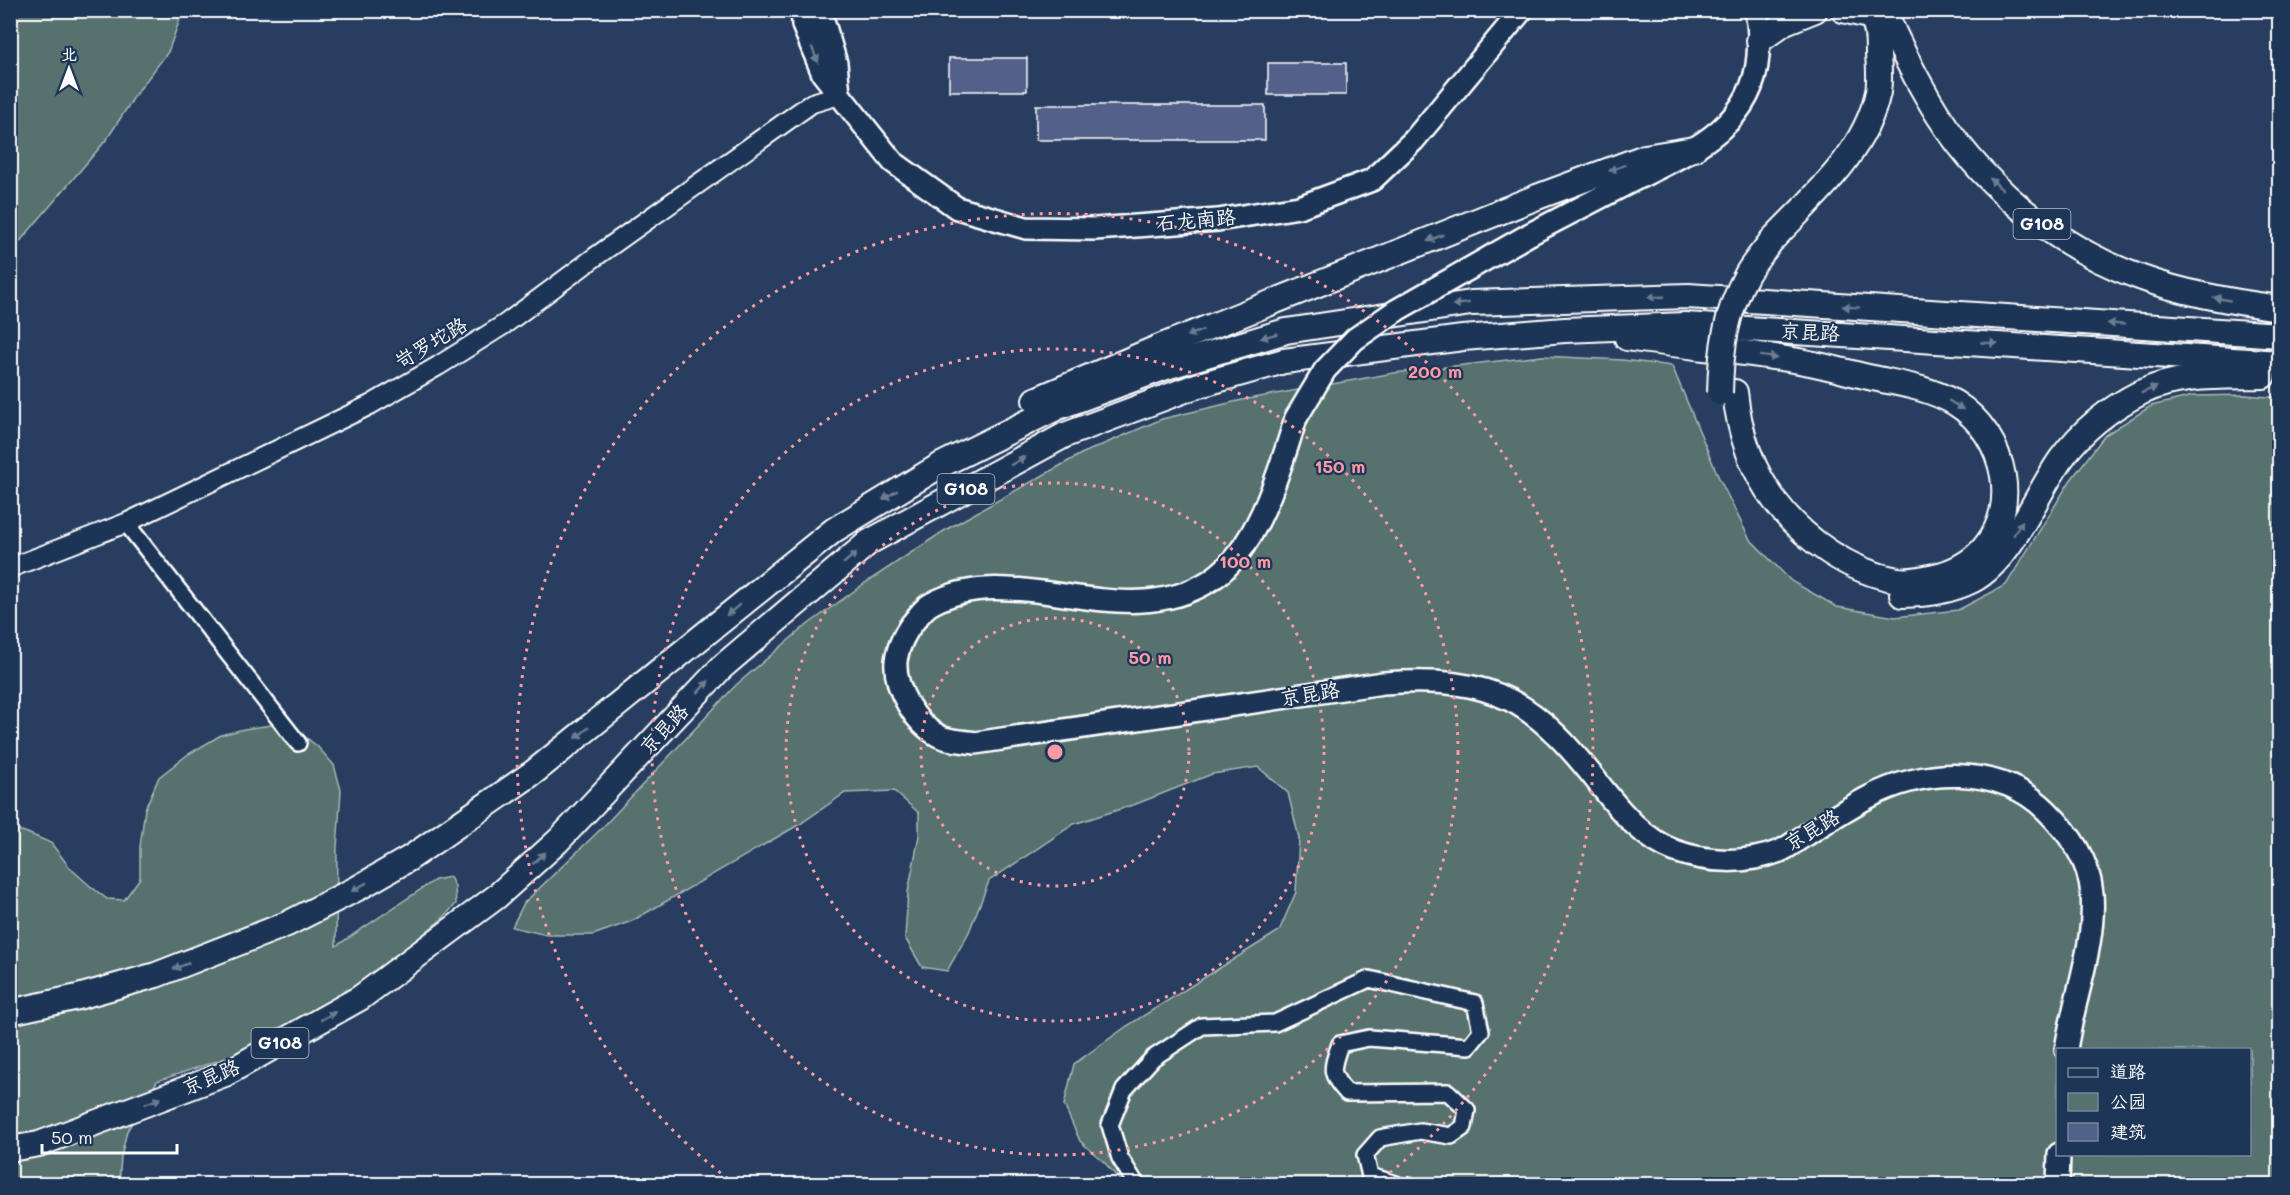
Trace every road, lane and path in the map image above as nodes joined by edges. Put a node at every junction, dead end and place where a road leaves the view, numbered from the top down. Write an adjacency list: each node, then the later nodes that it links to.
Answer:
1 (801, 10): 9 (main road, 石龙南路, one-way to 9)
2 (820, 10): 9 (main road)
3 (1522, 10): 9 (main road, 石龙南路)
4 (1755, 10): 8 (main road)
5 (1815, 10): 8 (highway)
6 (1843, 10): 7 (highway)
7 (1879, 15): 11 (highway, G108, one-way to 7); 16 (highway, bridge)
8 (1759, 41): 10 (main road)
9 (839, 94): 18 (street, 岢罗坨路)
10 (1694, 149): 17 (highway, one-way to 17); 22 (main road, 京昆路, bridge)
11 (2280, 308)
12 (1565, 330): 14 (highway, 京昆路 / G108, one-way to 14); 16 (highway, one-way to 16); 23 (highway, 京昆路 / G108, one-way to 12)
13 (2280, 335): 17 (highway, 京昆路 / G108, one-way to 17)
14 (2280, 363)
15 (2280, 375): 16 (highway, one-way to 15)
16 (1727, 392)
17 (940, 465): 21 (highway, 京昆路 / G108, one-way to 21)
18 (126, 523): 19 (street, 岢罗坨路); 20 (street)
19 (10, 568)
20 (298, 743)
21 (10, 1012)
22 (2066, 1048)
23 (10, 1149)
24 (2059, 1156): 27 (main road)
25 (1136, 1185): 26 (street)
26 (1396, 1185)
27 (2058, 1185)

